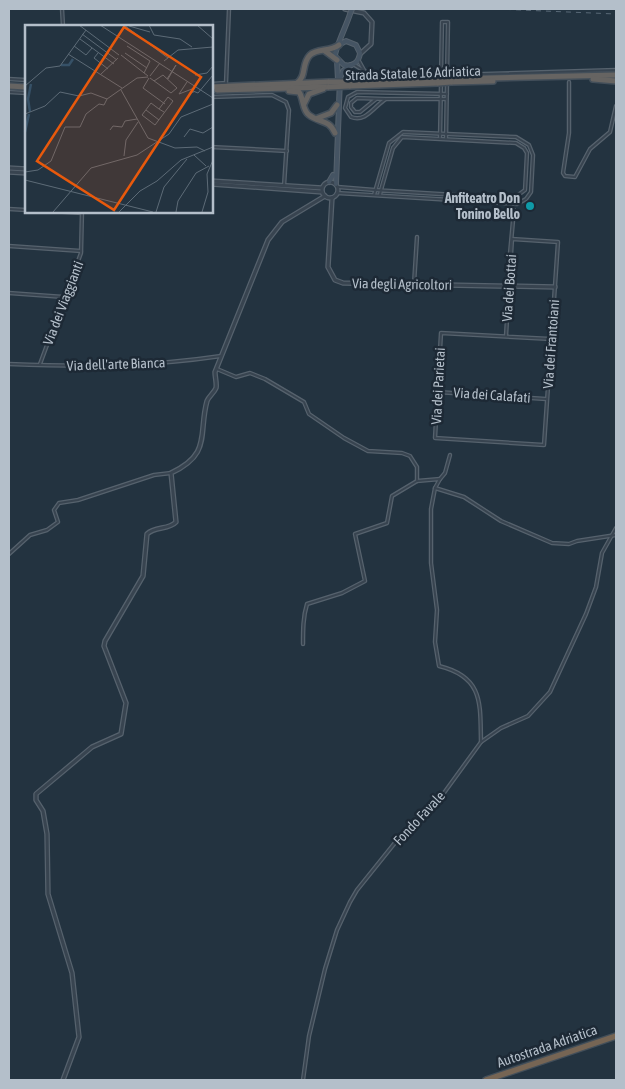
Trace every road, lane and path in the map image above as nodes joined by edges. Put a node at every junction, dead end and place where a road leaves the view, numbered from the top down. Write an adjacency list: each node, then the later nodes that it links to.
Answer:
1 (62, 9): 5 (street)
2 (229, 9): 27 (street)
3 (346, 9): 10 (street)
4 (352, 9): 6 (main road, bridge)
5 (63, 25)
6 (345, 32): 7 (main road); 8 (main road)
7 (349, 42): 8 (main road); 9 (main road)
8 (339, 45): 11 (highway); 13 (main road)
9 (357, 46): 10 (street); 12 (main road)
10 (366, 48): 12 (street)
11 (325, 51): 13 (highway); 15 (highway)
12 (359, 57): 14 (main road); 16 (street)
13 (337, 60): 14 (main road); 18 (main road)
14 (352, 65): 16 (street); 18 (main road)
15 (304, 68): 24 (highway); 25 (highway)
16 (366, 72): 20 (street)
17 (616, 75): 19 (highway, Strada Statale 16 Adriatica); 19 (street); 19 (highway, Strada Statale 16 Adriatica)
18 (339, 78): 44 (main road); 60 (main road)
19 (450, 78): 20 (highway, Strada Statale 16 Adriatica, bridge); 20 (street); 20 (street); 35 (street)
20 (439, 79): 26 (highway, Strada Statale 16 Adriatica, bridge); 34 (street)
21 (569, 82): 45 (street)
22 (9, 83): 23 (highway)
23 (25, 83)
24 (316, 83): 25 (highway, Strada Statale 16 Adriatica); 26 (highway, Strada Statale 16 Adriatica)
25 (289, 84): 28 (highway, Strada Statale 16 Adriatica)
26 (329, 84): 30 (highway, Strada Statale 16 Adriatica); 43 (highway)
27 (212, 87)
28 (212, 87)
29 (212, 87): 30 (highway, Strada Statale 16 Adriatica)
30 (267, 89): 43 (highway)
31 (9, 92): 32 (street)
32 (25, 93)
33 (380, 93): 34 (street); 38 (street); 42 (street)
34 (441, 94): 35 (street); 40 (street)
35 (447, 94): 41 (street)
36 (212, 96): 55 (street)
37 (376, 99): 37 (street); 38 (street)
38 (380, 99): 39 (street); 42 (street)
39 (387, 99): 40 (street); 42 (street)
40 (441, 100): 41 (street); 49 (street)
41 (446, 100): 50 (street)
42 (380, 103)
43 (304, 104): 46 (highway)
44 (337, 105): 46 (highway); 48 (main road)
45 (616, 106)
46 (317, 118): 48 (highway)
47 (421, 132): 49 (street); 51 (street); 66 (street)
48 (335, 133): 60 (main road)
49 (440, 133): 50 (street); 52 (street)
50 (446, 133): 53 (street); 71 (street)
51 (420, 137): 52 (street); 67 (street)
52 (440, 138): 53 (street)
53 (446, 138): 67 (street)
54 (212, 147): 55 (street)
55 (287, 151): 64 (street)
56 (9, 168): 57 (street)
57 (25, 169)
58 (9, 172): 59 (street)
59 (25, 173)
60 (333, 176): 61 (main road); 63 (main road)
61 (329, 182): 63 (street); 65 (street)
62 (212, 183): 64 (street)
63 (337, 186): 66 (street); 68 (street)
64 (284, 187): 65 (street)
65 (322, 190): 70 (street)
66 (376, 190): 67 (street); 69 (street)
67 (381, 190): 71 (street)
68 (337, 193): 69 (street); 72 (street)
69 (374, 195): 71 (street)
70 (325, 196): 72 (street); 88 (street)
71 (380, 196)
72 (332, 198): 81 (street, Via degli Agricoltori)
73 (9, 209): 74 (street)
74 (25, 210)
75 (514, 210): 78 (street, Via dei Bottai)
76 (82, 212): 80 (street, Via dei Viaggianti)
77 (417, 237): 81 (street)
78 (512, 239): 82 (street, Via dei Bottai); 83 (street, Via dei Frantoiani)
79 (9, 246): 80 (street)
80 (82, 251): 85 (street, Via dei Viaggianti)
81 (414, 284): 82 (street, Via degli Agricoltori)
82 (509, 286): 83 (street, Via degli Agricoltori); 86 (street, Via dei Bottai)
83 (555, 287): 87 (street, Via dei Frantoiani)
84 (9, 293): 85 (street)
85 (65, 298): 90 (street, Via dei Viaggianti)
86 (506, 336): 87 (street); 92 (street, Via dei Parietai)
87 (550, 339): 93 (street, Via dei Frantoiani)
88 (223, 356): 90 (street, Via dell'arte Bianca); 91 (street)
89 (9, 364): 90 (street, Via dell'arte Bianca)
90 (40, 365)
91 (217, 369): 96 (street); 98 (street)
92 (436, 392): 93 (street, Via dei Calafati); 94 (street, Via dei Parietai)
93 (547, 399): 94 (street, Via dei Frantoiani)
94 (544, 445)
95 (450, 455): 97 (street)
96 (171, 472): 103 (street); 107 (street)
97 (440, 479): 98 (street); 99 (street)
98 (417, 482): 104 (street)
99 (435, 488): 102 (street); 105 (street)
100 (616, 528): 102 (street, Fondo Favale)
101 (616, 534): 102 (street)
102 (610, 536): 105 (street, Fondo Favale)
103 (9, 554)
104 (303, 644)
105 (481, 742): 108 (street, Fondo Favale)
106 (616, 1037): 109 (highway, Autostrada Adriatica); 110 (highway, Autostrada Adriatica)
107 (63, 1080)
108 (303, 1080)
109 (486, 1080)
110 (495, 1080)

